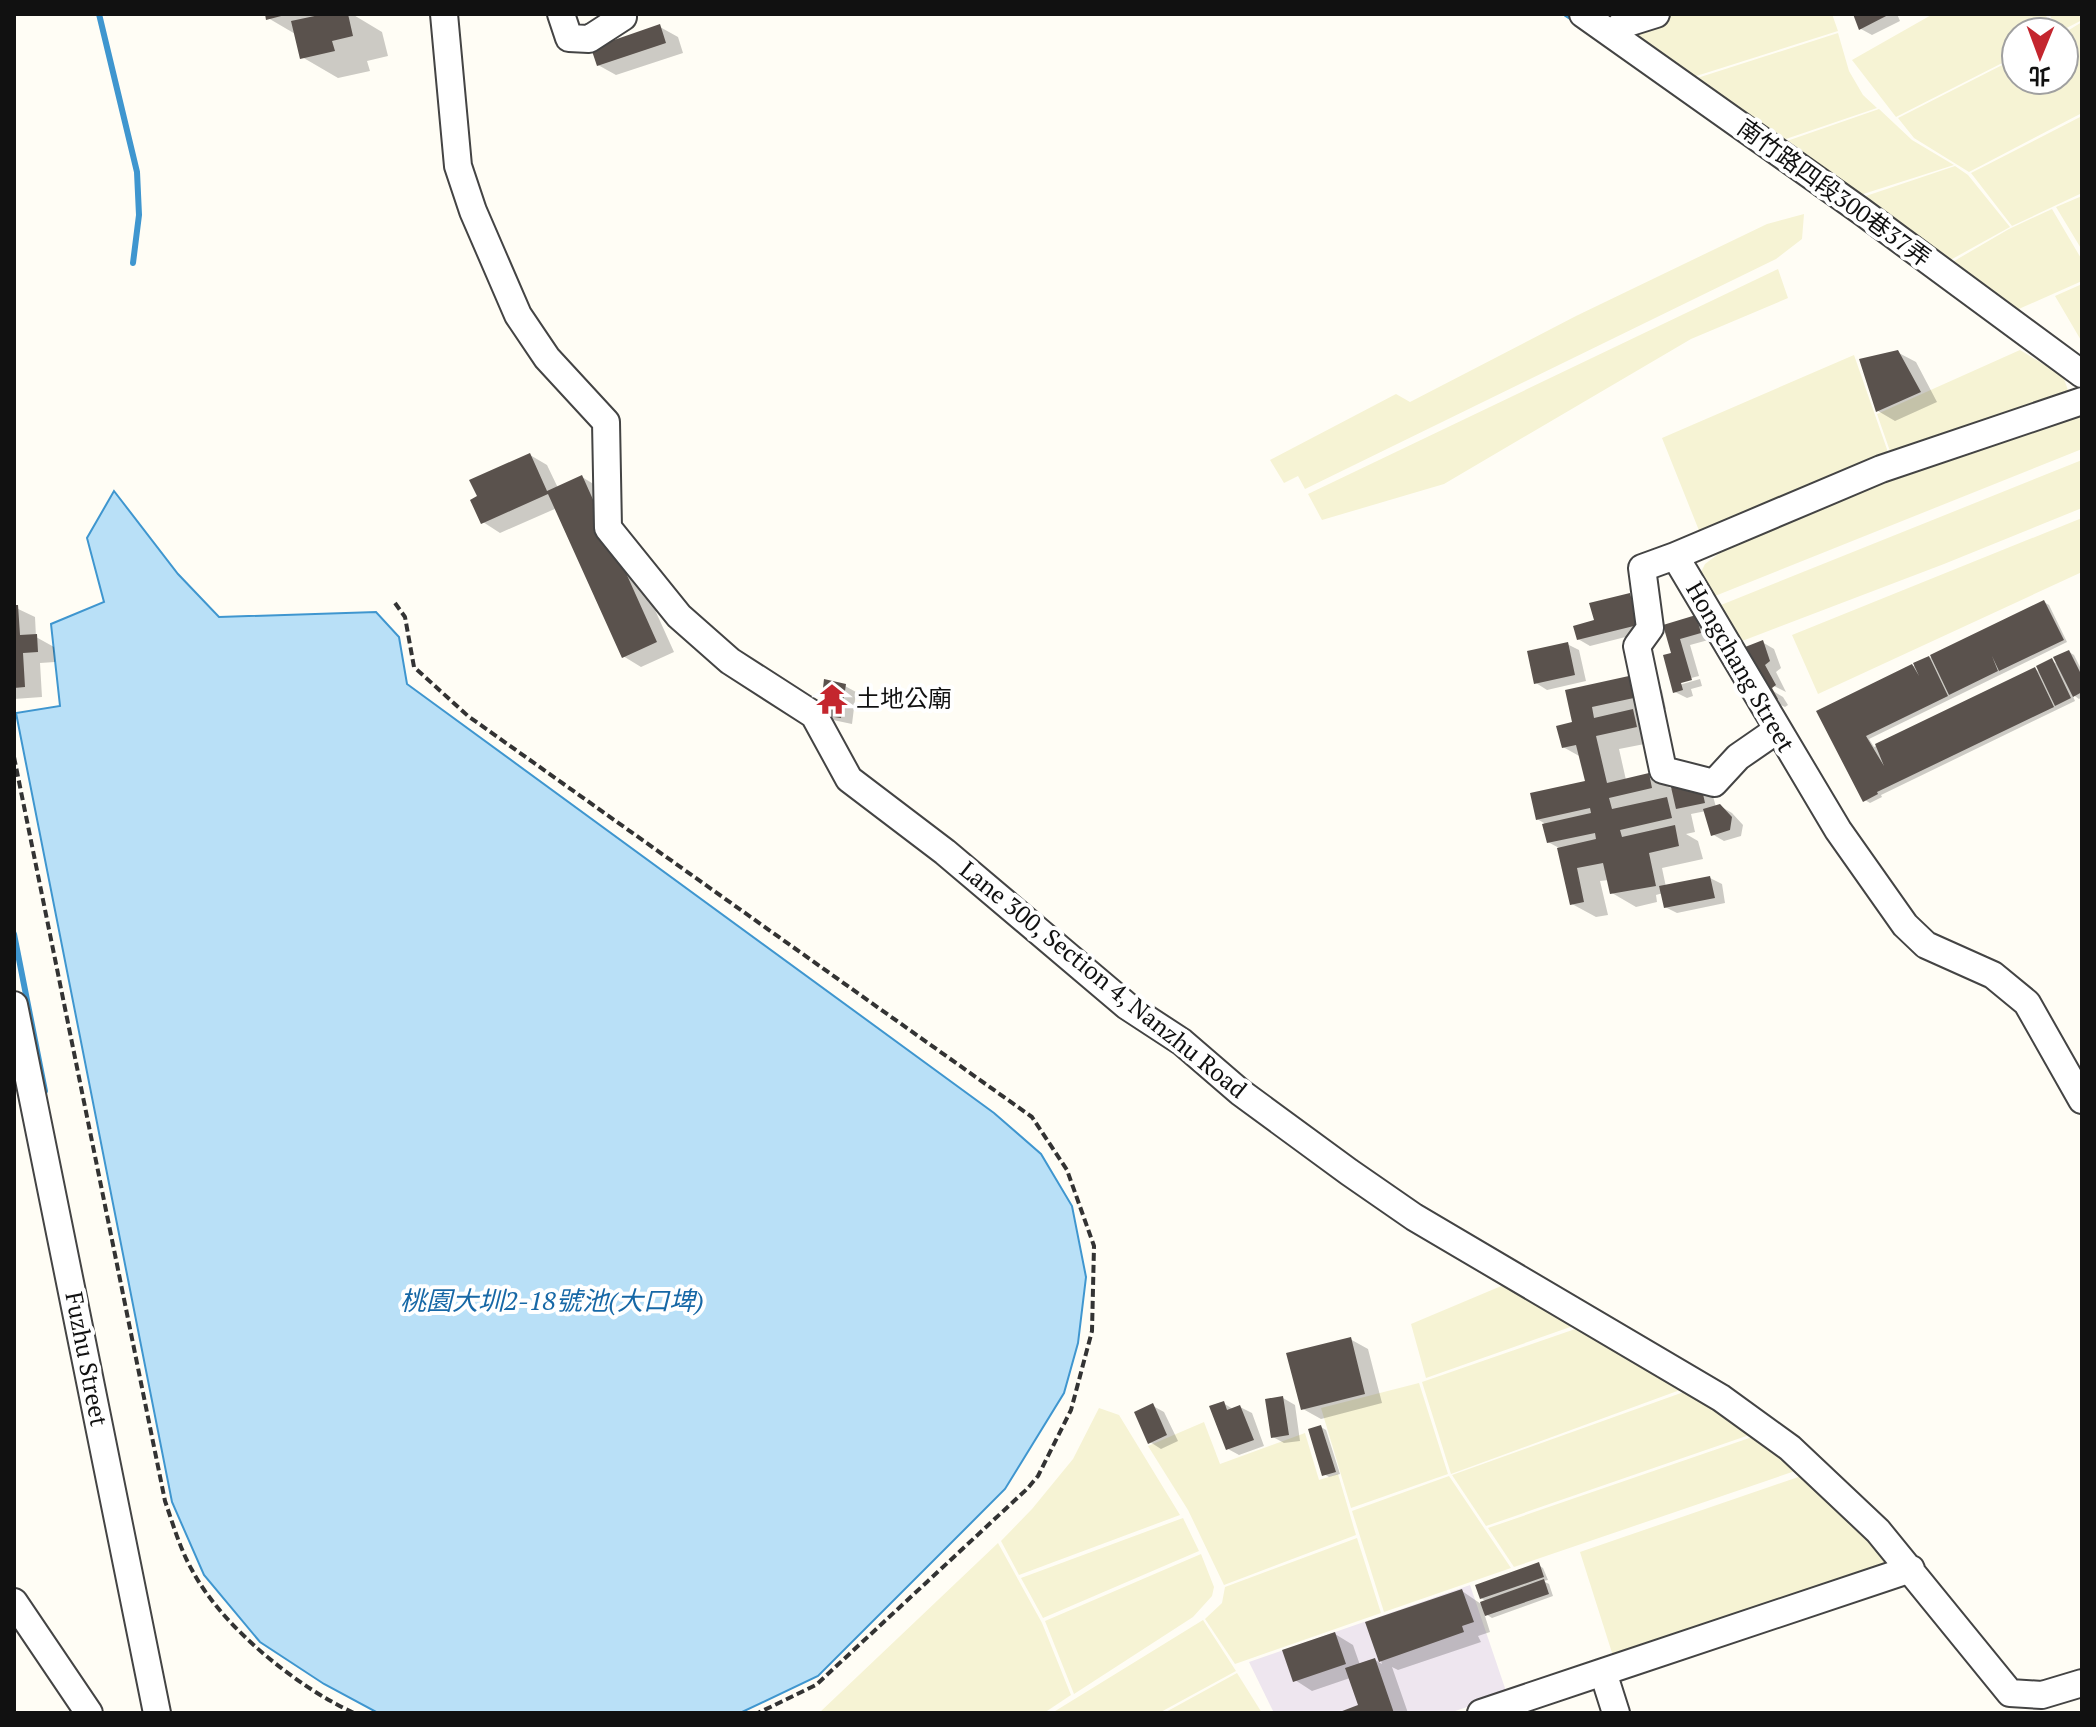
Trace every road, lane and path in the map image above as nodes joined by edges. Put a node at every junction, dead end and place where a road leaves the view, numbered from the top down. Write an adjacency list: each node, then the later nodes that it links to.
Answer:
1 (444, 14): 15 (street, Lane 300, Section 4, Nanzhu Road)
2 (561, 14): 5 (street)
3 (1583, 14): 6 (street, 南竹路四段300巷37弄)
4 (1656, 14): 6 (street)
5 (623, 17)
6 (1612, 34): 7 (street, 南竹路四段300巷37弄)
7 (2082, 374)
8 (2082, 401): 9 (street, Hongchang Street)
9 (1675, 556): 11 (street, Hongchang Street); 11 (street)
10 (395, 603): 22 (path)
11 (1777, 730): 14 (street, Hongchang Street)
12 (14, 757): 21 (path)
13 (14, 1005): 20 (street, Fuzhu Street)
14 (2082, 1100)
15 (1911, 1569): 17 (street); 18 (street, Lane 300, Section 4, Nanzhu Road)
16 (14, 1602): 19 (street)
17 (1603, 1672): 23 (street); 24 (street)
18 (2082, 1683)
19 (89, 1713)
20 (157, 1713)
21 (354, 1713)
22 (758, 1713)
23 (1481, 1713)
24 (1616, 1713)

